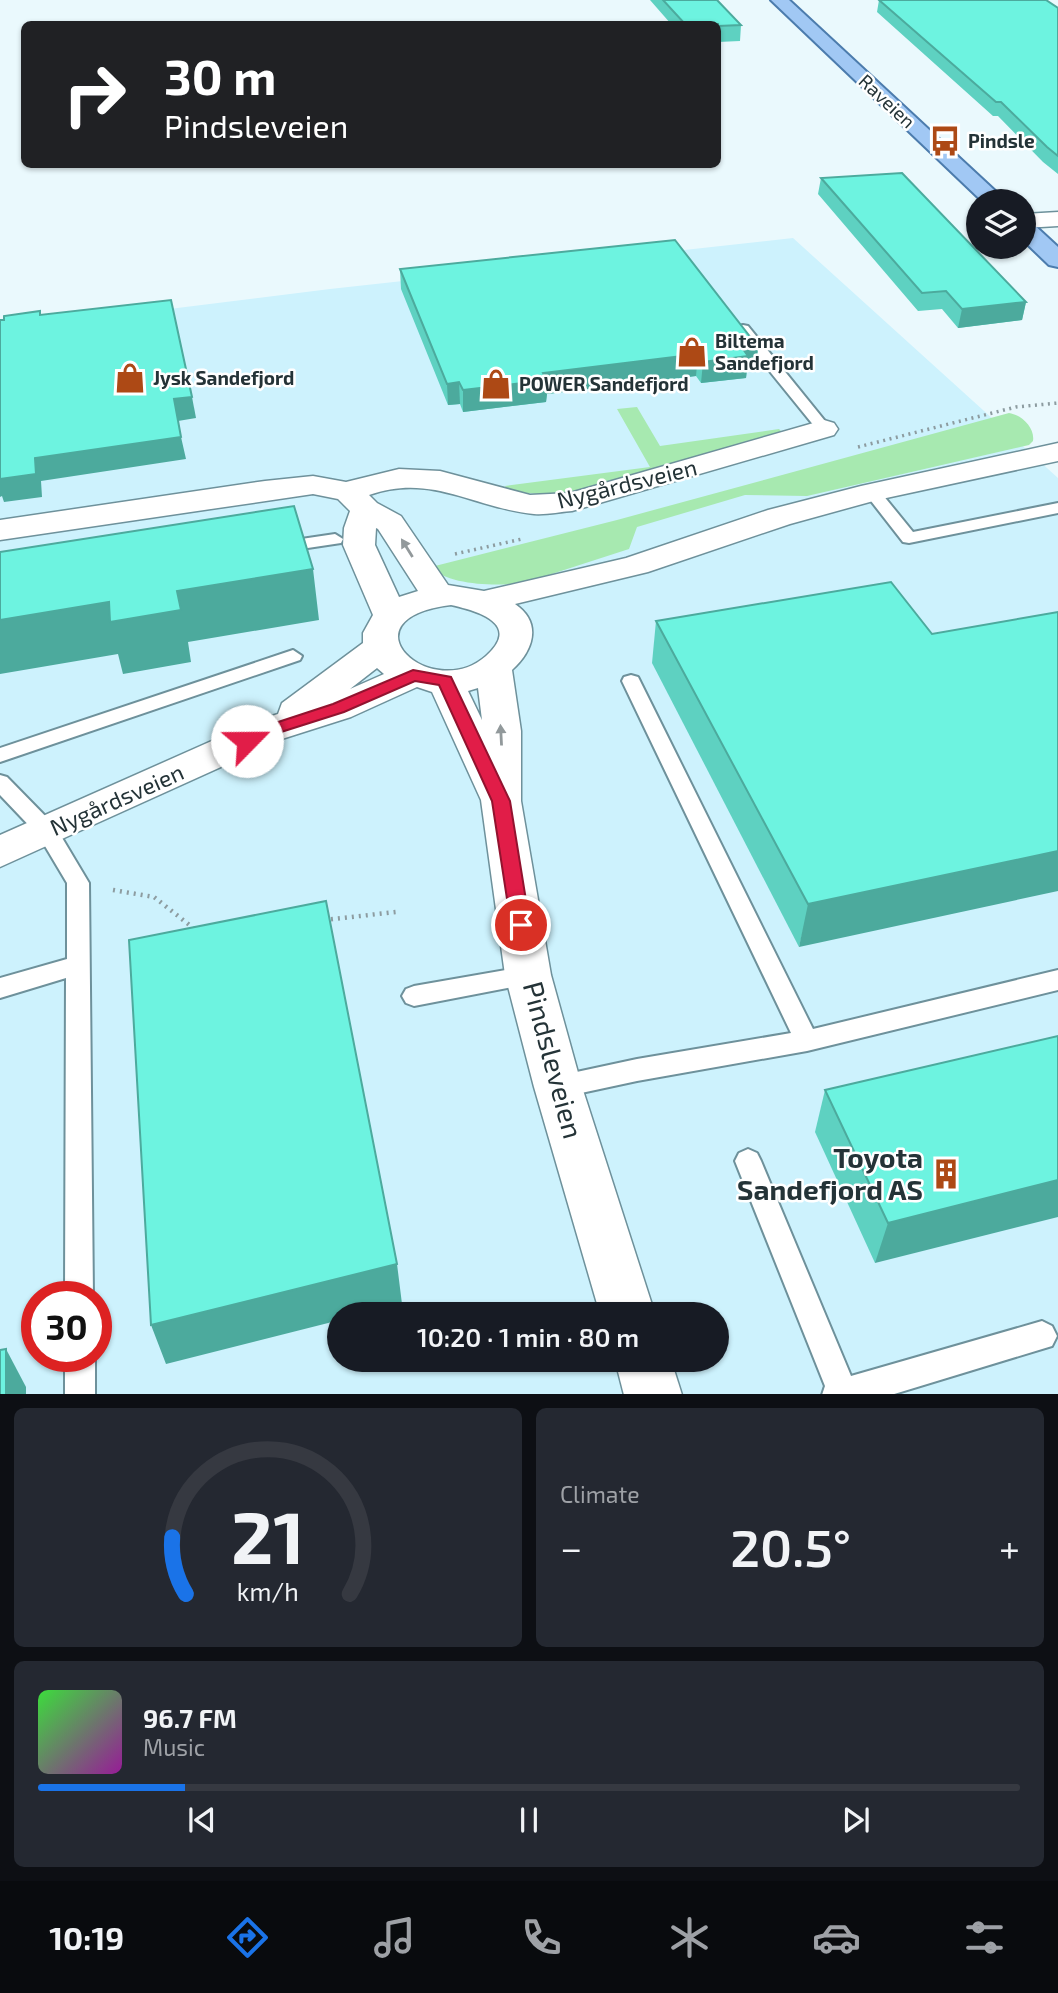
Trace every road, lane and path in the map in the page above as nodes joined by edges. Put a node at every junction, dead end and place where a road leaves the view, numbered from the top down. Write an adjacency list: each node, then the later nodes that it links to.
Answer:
1 (779, 0): 2 (main road, Raveien)
2 (982, 189)
3 (1058, 219): 4 (street)
4 (1036, 220)
5 (1036, 239): 6 (main road)
6 (1058, 260)
7 (731, 314): 8 (lane)
8 (824, 429): 11 (street, Nygårdsveien)
9 (1058, 452): 10 (street)
10 (872, 492): 12 (lane); 16 (street)
11 (357, 501): 13 (street); 17 (street, one-way to 11); 20 (street)
12 (1058, 508)
13 (0, 530)
14 (335, 539): 15 (lane)
15 (268, 550)
16 (636, 565): 18 (street); 19 (street)
17 (438, 596): 18 (street); 20 (street)
18 (485, 601): 19 (street)
19 (517, 628): 22 (street)
20 (386, 631): 23 (street); 25 (street, Nygårdsveien)
21 (293, 656): 26 (lane)
22 (494, 669): 23 (street); 28 (street, Pindsleveien, one-way to 22)
23 (429, 678): 25 (street, Nygårdsveien); 28 (street, Pindsleveien)
24 (631, 681): 40 (lane)
25 (272, 729): 29 (street, Nygårdsveien)
26 (0, 755)
27 (0, 782): 29 (lane)
28 (501, 801): 36 (street, Pindsleveien)
29 (47, 831): 30 (street, Nygårdsveien); 31 (lane)
30 (0, 852)
31 (78, 883): 34 (path); 35 (lane)
32 (396, 912): 33 (path)
33 (317, 920)
34 (198, 932)
35 (78, 965): 38 (lane); 43 (lane)
36 (528, 975): 39 (lane); 41 (street, Pindsleveien)
37 (1058, 980): 40 (lane)
38 (0, 988)
39 (414, 996)
40 (807, 1041): 41 (lane)
41 (558, 1087): 44 (street, Pindsleveien)
42 (748, 1161): 50 (lane)
43 (79, 1281)
44 (624, 1302)
45 (1042, 1336): 50 (lane)
46 (80, 1372): 48 (lane)
47 (646, 1372): 49 (street)
48 (80, 1394)
49 (653, 1394)
50 (841, 1394)

